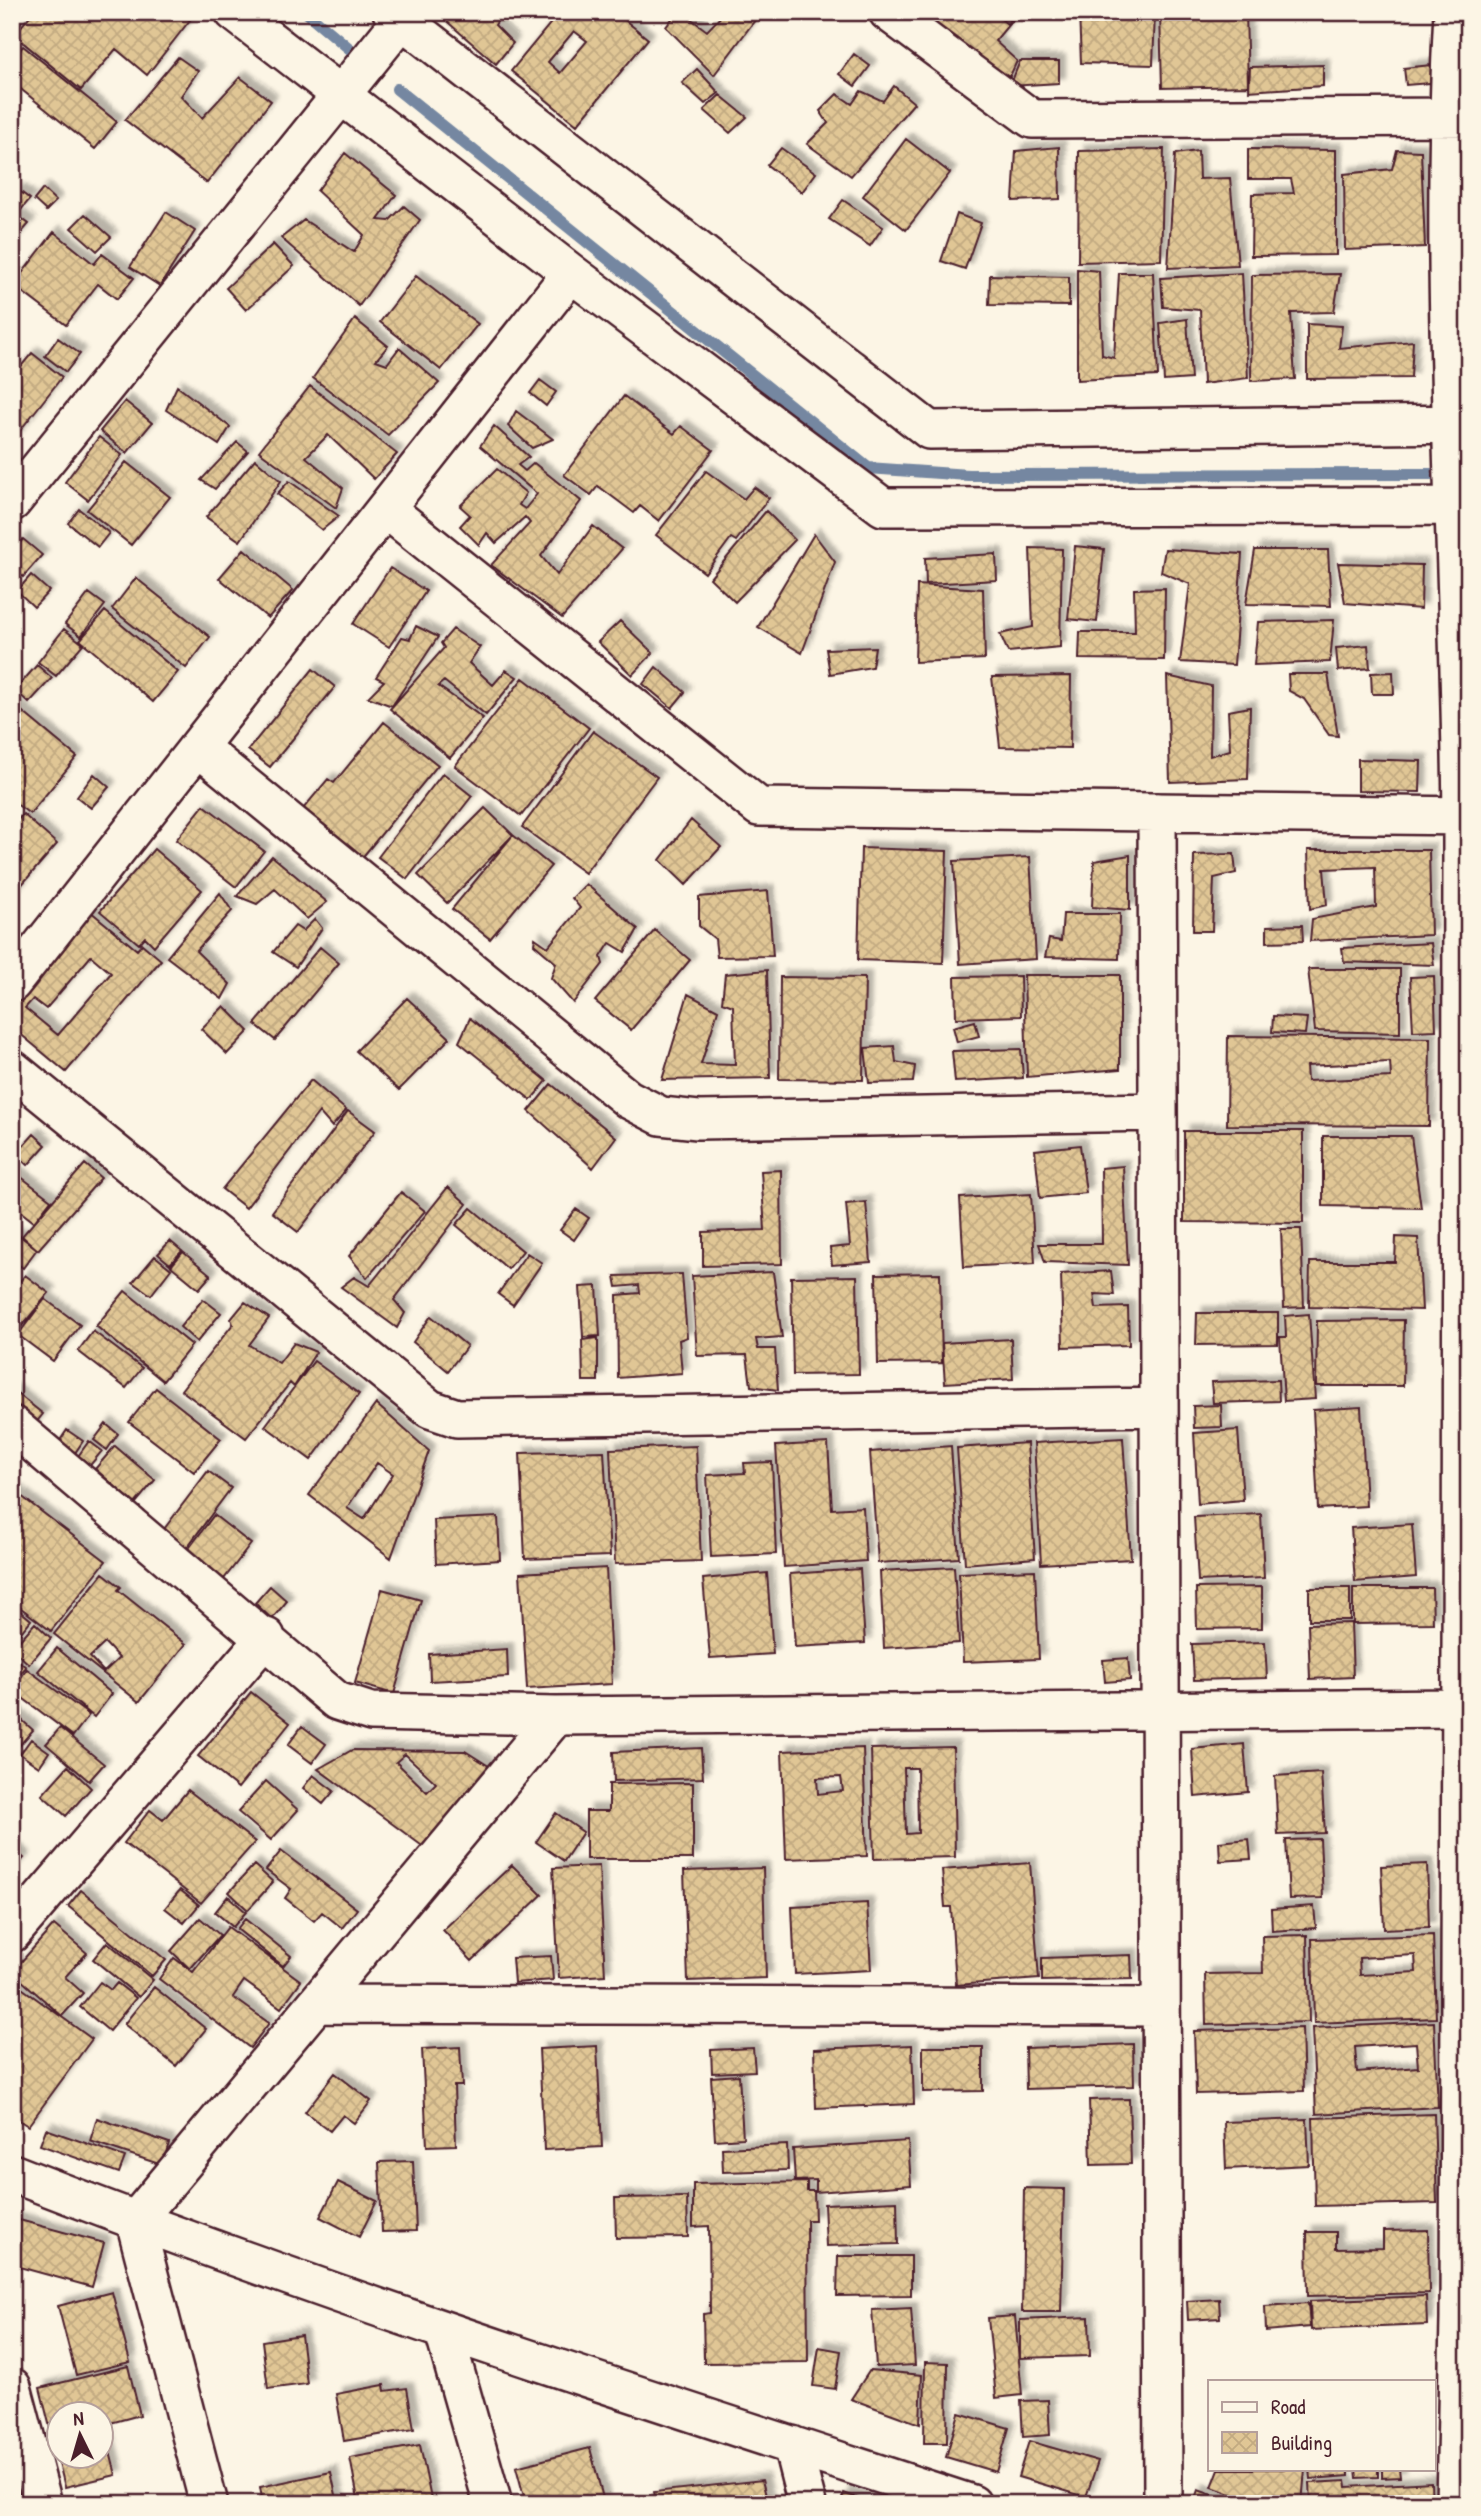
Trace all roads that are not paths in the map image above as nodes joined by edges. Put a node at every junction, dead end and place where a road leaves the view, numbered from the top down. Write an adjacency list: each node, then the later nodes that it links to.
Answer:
1 (234, 12): 5 (street)
2 (888, 12): 6 (street)
3 (1453, 12): 6 (street)
4 (401, 15): 5 (street); 8 (street)
5 (341, 95): 7 (street); 9 (street)
6 (1458, 117): 8 (street)
7 (571, 273): 10 (street); 11 (street)
8 (1461, 424): 10 (street)
9 (12, 502)
10 (1461, 506): 14 (street)
11 (386, 509): 12 (street); 13 (street)
12 (198, 747): 15 (street); 17 (street)
13 (1157, 812): 14 (street); 17 (street)
14 (1465, 816): 18 (street)
15 (12, 983)
16 (12, 1069): 19 (street)
17 (1157, 1112): 19 (street)
18 (1465, 1132): 20 (street)
19 (1159, 1406): 24 (street)
20 (1465, 1421): 23 (street)
21 (12, 1425): 22 (street)
22 (266, 1637): 25 (street); 26 (street)
23 (1460, 1708): 24 (street); 31 (street)
24 (1160, 1710): 25 (street); 28 (street)
25 (556, 1716): 27 (street)
26 (12, 1933)
27 (316, 2004): 28 (street); 30 (street)
28 (1160, 2007): 40 (street)
29 (12, 2173): 30 (street)
30 (135, 2221): 32 (street); 36 (street)
31 (1464, 2319): 41 (street)
32 (444, 2332): 34 (street); 37 (street)
33 (12, 2387): 35 (street)
34 (792, 2445): 38 (street); 39 (street)
35 (43, 2504)
36 (209, 2504)
37 (493, 2504)
38 (807, 2504)
39 (972, 2504)
40 (1163, 2504)
41 (1455, 2504)

